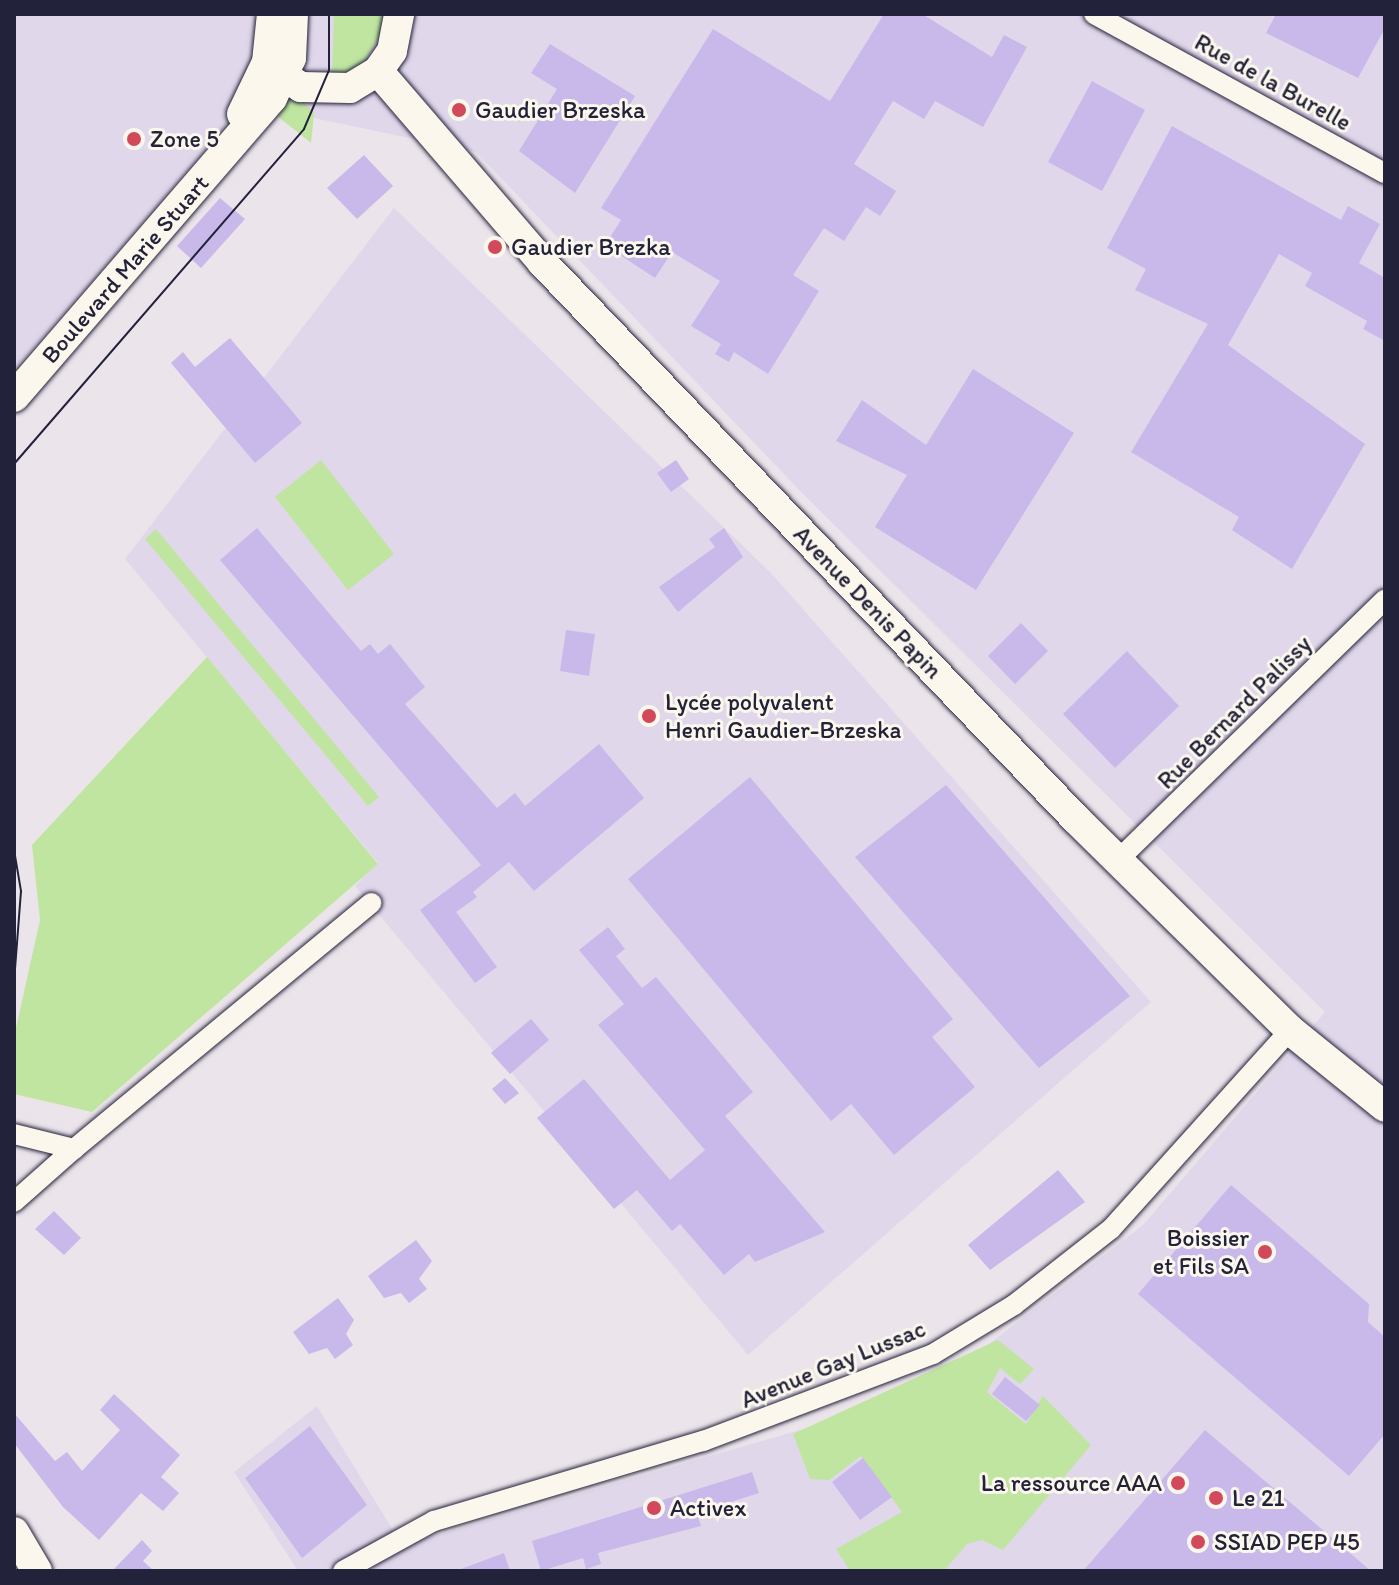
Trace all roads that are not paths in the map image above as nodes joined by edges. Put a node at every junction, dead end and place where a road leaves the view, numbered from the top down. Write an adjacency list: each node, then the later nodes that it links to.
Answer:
1 (272, 14): 5 (main road)
2 (293, 14): 5 (main road)
3 (399, 14): 6 (main road)
4 (1094, 14): 7 (street, Rue de la Burelle)
5 (275, 70): 6 (main road); 8 (main road); 9 (main road, Boulevard Marie Stuart)
6 (378, 71): 11 (main road, Avenue Denis Papin)
7 (1385, 173)
8 (14, 380)
9 (14, 397)
10 (1385, 599): 11 (street, Rue Bernard Palissy)
11 (1118, 860): 13 (main road, Avenue Denis Papin)
12 (371, 903): 16 (street)
13 (1290, 1030): 14 (main road, Avenue Denis Papin); 18 (street, Avenue Gay Lussac)
14 (1385, 1107)
15 (14, 1134): 16 (street)
16 (74, 1149): 17 (street)
17 (14, 1202)
18 (343, 1571)

